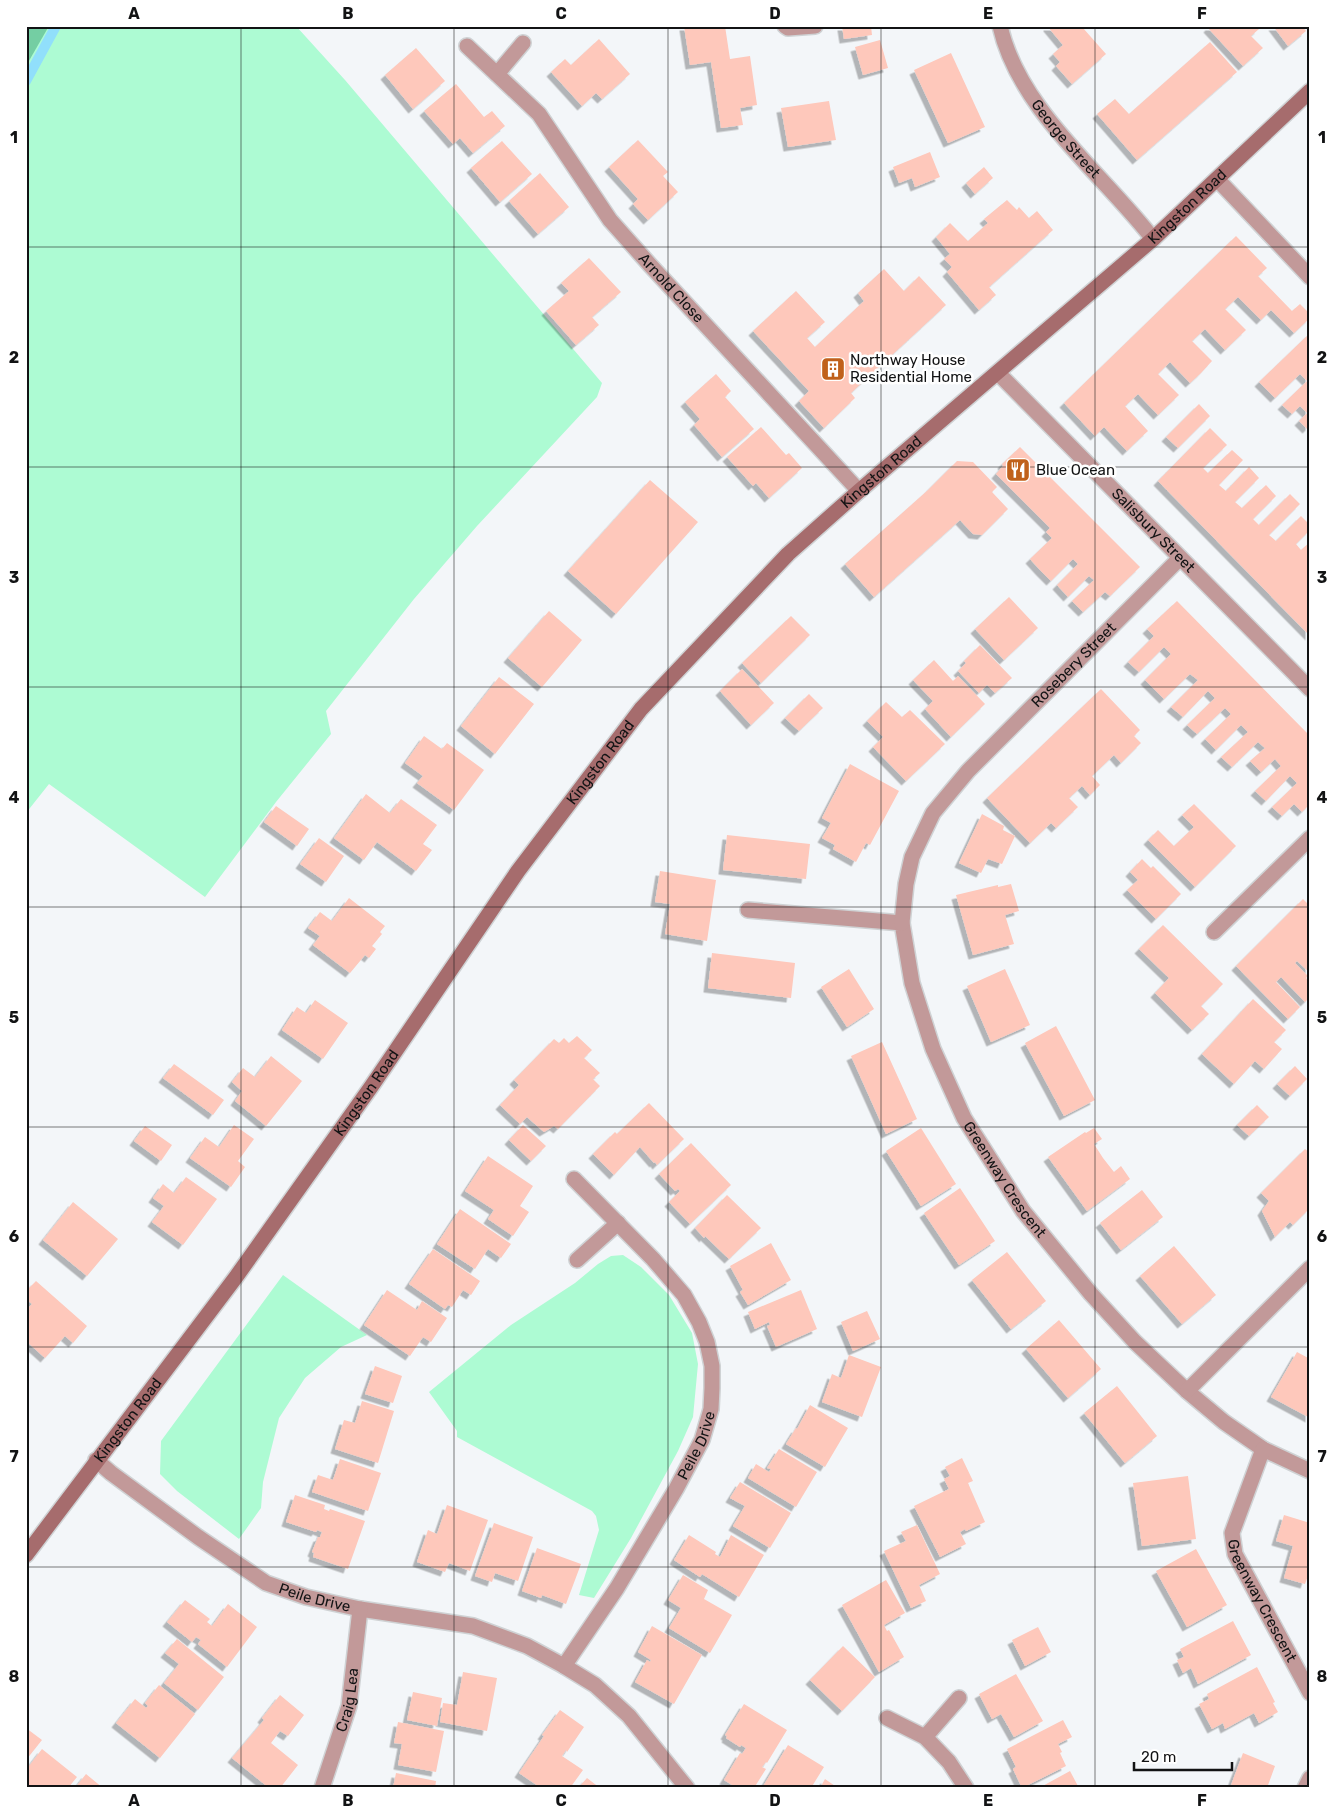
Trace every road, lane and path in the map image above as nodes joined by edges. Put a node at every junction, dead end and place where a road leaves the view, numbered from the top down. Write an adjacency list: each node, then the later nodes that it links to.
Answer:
1 (785, 26): 2 (street)
2 (815, 26)
3 (1000, 26): 9 (street, George Street)
4 (523, 43): 6 (street)
5 (467, 46): 6 (street, Arnold Close)
6 (497, 74): 12 (street, Arnold Close)
7 (1310, 91): 8 (street, Kingston Road)
8 (1217, 179): 9 (street, Kingston Road); 10 (street)
9 (1152, 239): 11 (street, Kingston Road)
10 (1310, 277)
11 (998, 373): 12 (street, Kingston Road); 13 (street, Salisbury Street)
12 (859, 490): 26 (street, Kingston Road)
13 (1180, 558): 14 (street, Salisbury Street); 15 (street, Rosebery Street)
14 (1310, 689)
15 (968, 771): 18 (street, Greenway Crescent)
16 (1310, 838): 19 (street)
17 (748, 910): 18 (street)
18 (902, 923): 24 (street, Greenway Crescent)
19 (1214, 932)
20 (574, 1180): 21 (street, Peile Drive)
21 (618, 1223): 22 (street); 30 (street, Peile Drive)
22 (577, 1260)
23 (1310, 1268): 24 (street)
24 (1187, 1391): 25 (street, Greenway Crescent)
25 (1264, 1449): 27 (street, Greenway Crescent); 31 (street, Greenway Crescent)
26 (96, 1460): 28 (street, Kingston Road); 29 (street, Peile Drive)
27 (1310, 1471)
28 (26, 1555)
29 (360, 1609): 30 (street, Peile Drive); 36 (street, Craig Lea)
30 (564, 1666): 37 (street, Peile Drive)
31 (1310, 1694)
32 (959, 1698): 34 (street)
33 (887, 1718): 34 (street)
34 (925, 1737): 38 (street)
35 (1310, 1778): 39 (street)
36 (322, 1788)
37 (688, 1788)
38 (966, 1788)
39 (1306, 1788)

